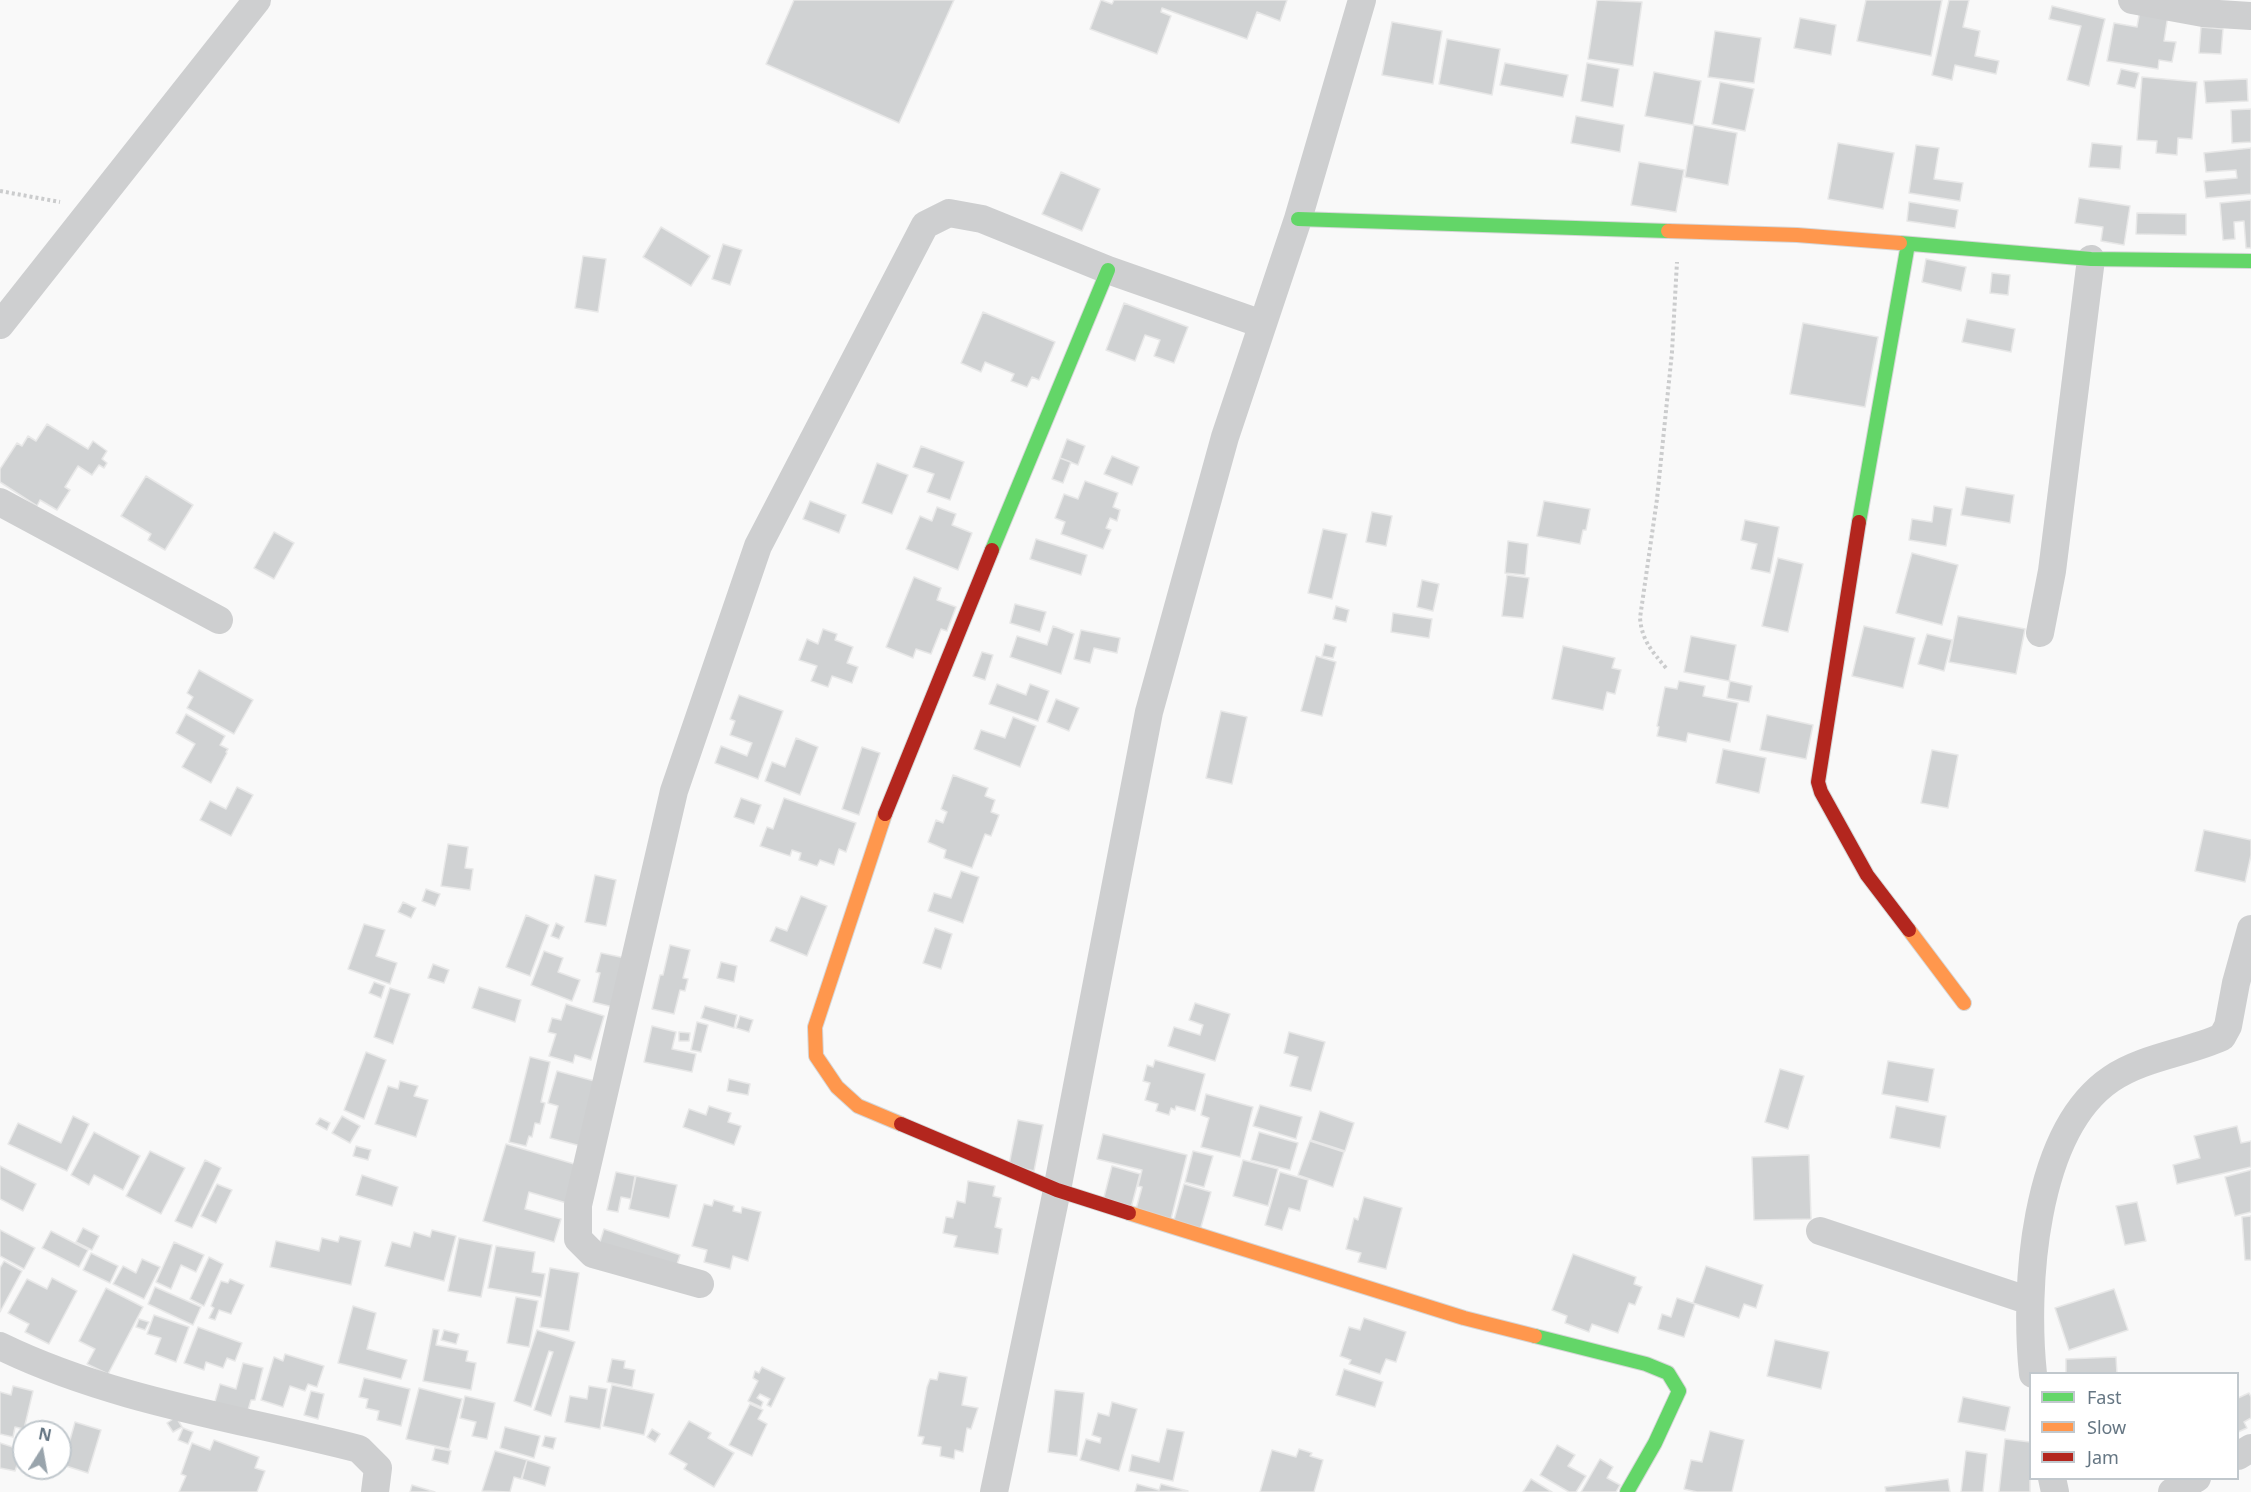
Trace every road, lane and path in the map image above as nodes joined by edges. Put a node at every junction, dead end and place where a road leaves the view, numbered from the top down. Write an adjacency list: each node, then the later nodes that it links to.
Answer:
1 (257, 0): 6 (street)
2 (1362, 0): 7 (street)
3 (2132, 0): 4 (street)
4 (2251, 16)
5 (0, 191): 6 (path)
6 (94, 208): 14 (street)
7 (1298, 219): 8 (street); 13 (street)
8 (1679, 232): 9 (street); 18 (path)
9 (1908, 244): 10 (street); 20 (street)
10 (2091, 259): 11 (street); 17 (street)
11 (2251, 261)
12 (1108, 270): 13 (street); 21 (street); 23 (street)
13 (1262, 324): 21 (street)
14 (0, 325)
15 (0, 502): 16 (street)
16 (219, 620)
17 (2040, 633)
18 (1666, 668)
19 (2251, 929): 24 (street)
20 (1964, 1003)
21 (1057, 1190): 29 (street); 30 (street)
22 (1820, 1232): 24 (street)
23 (700, 1284)
24 (2030, 1301): 26 (street)
25 (0, 1346): 28 (street)
26 (2033, 1372)
27 (2195, 1480): 31 (street)
28 (375, 1492)
29 (994, 1492)
30 (1627, 1492)
31 (2172, 1492)

